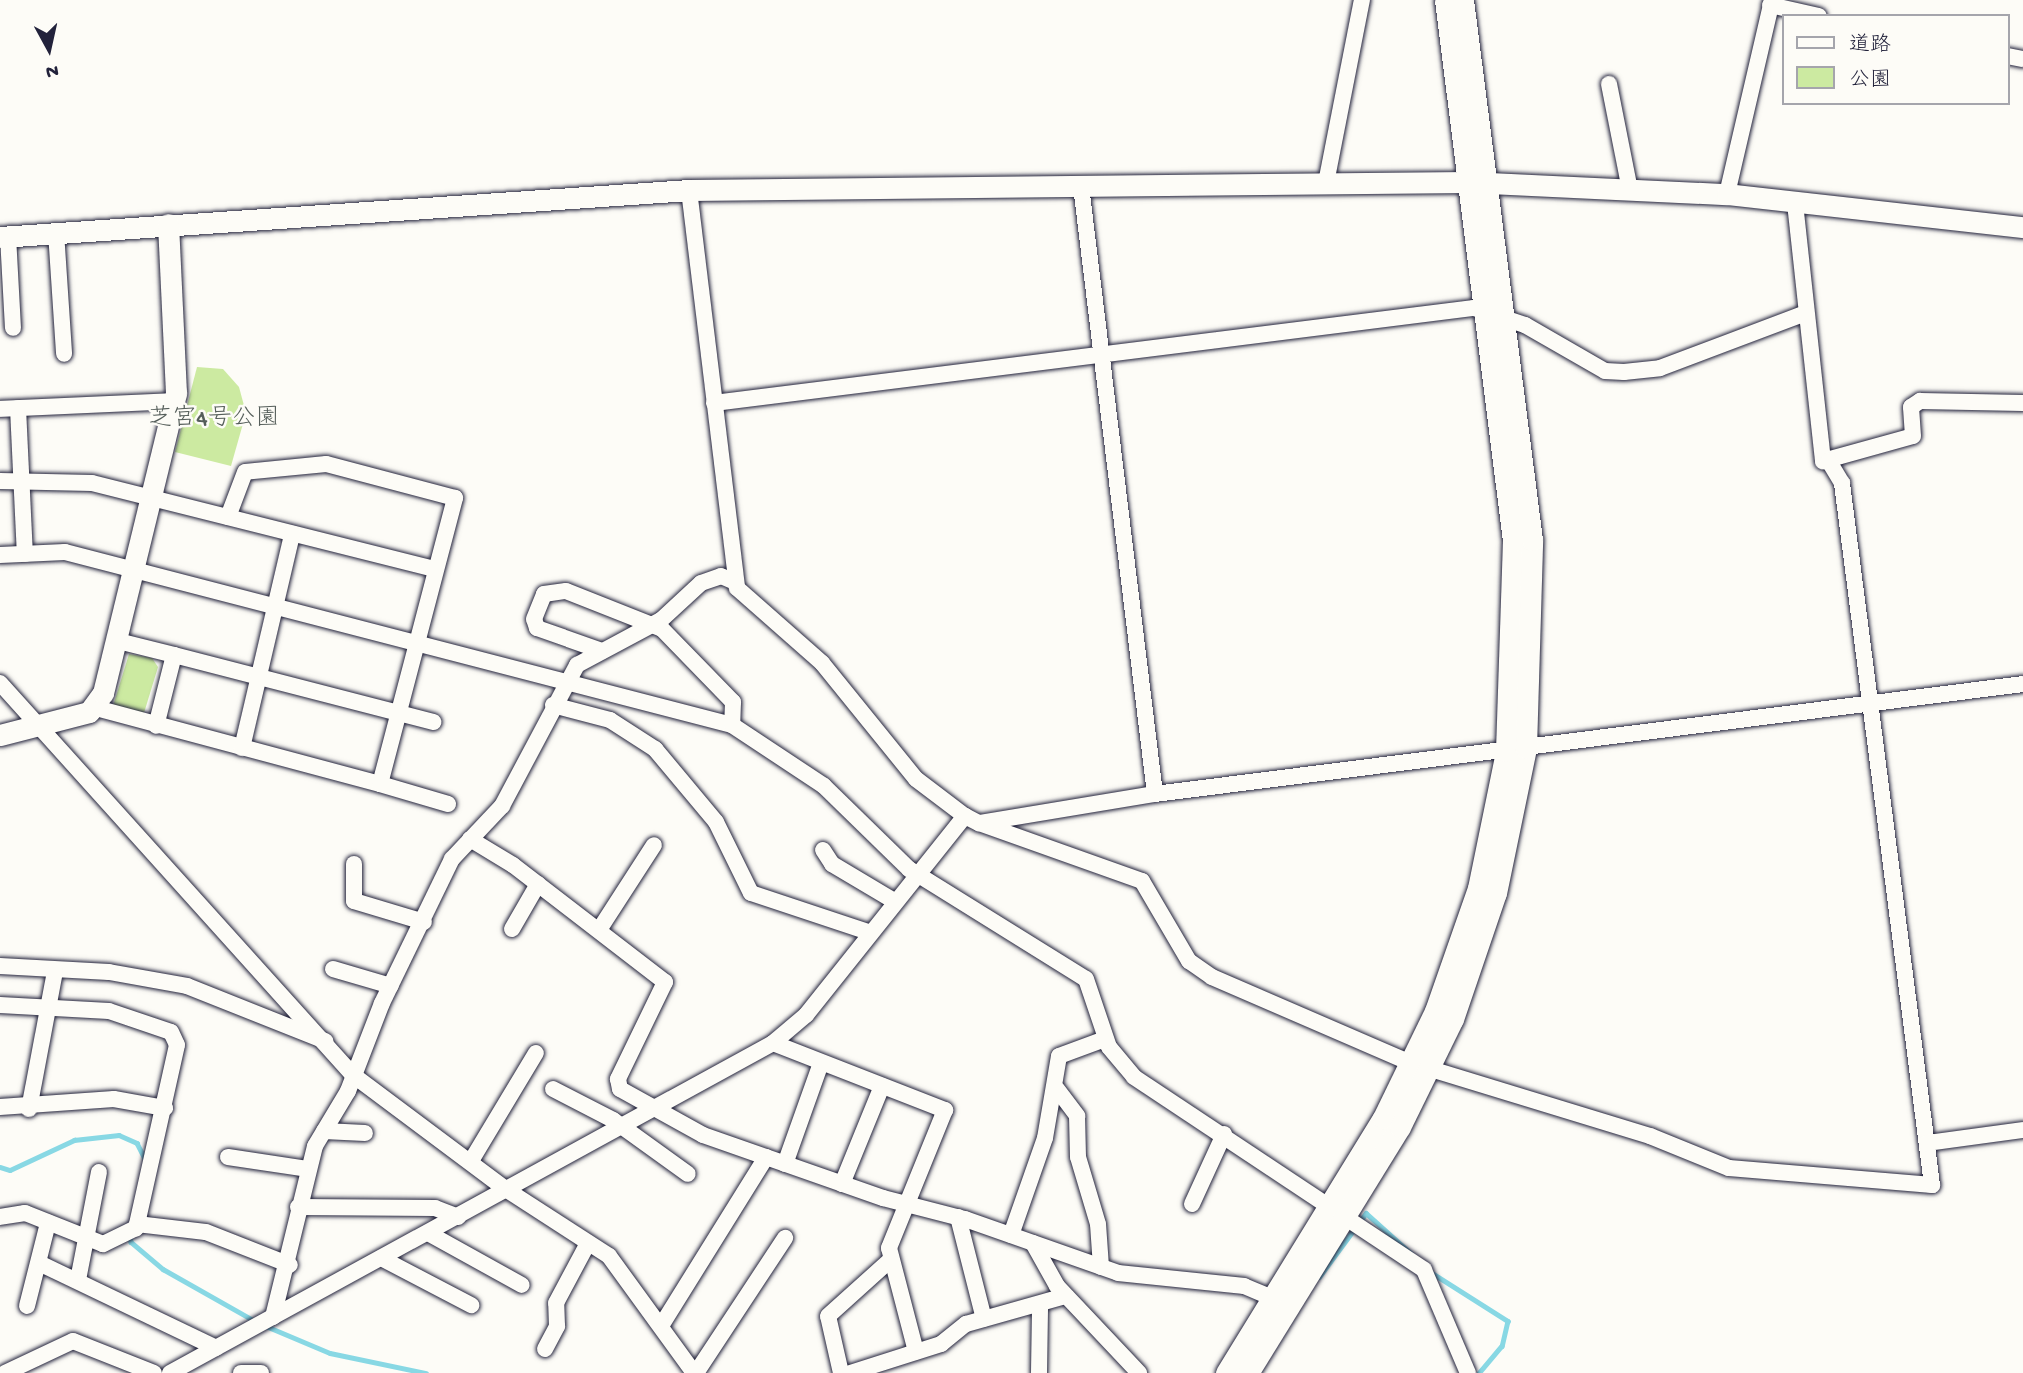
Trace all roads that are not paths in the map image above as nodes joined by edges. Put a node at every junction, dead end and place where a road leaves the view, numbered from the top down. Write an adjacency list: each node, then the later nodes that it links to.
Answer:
1 (1362, 0): 8 (street)
2 (1445, 0): 7 (street)
3 (1463, 0): 7 (street)
4 (1771, 3): 5 (street); 12 (street)
5 (1812, 14)
6 (1609, 84): 11 (street)
7 (1477, 182): 8 (street); 11 (street); 19 (street)
8 (1326, 183): 9 (street)
9 (1081, 186): 10 (street); 22 (street)
10 (689, 190): 14 (street); 24 (street)
11 (1630, 190): 12 (street)
12 (1727, 194): 13 (street)
13 (1795, 203): 15 (street); 18 (street)
14 (168, 224): 16 (street); 23 (street)
15 (2023, 227)
16 (57, 232): 17 (street); 21 (street)
17 (4, 236): 20 (street)
18 (1802, 314): 19 (street); 28 (street)
19 (1496, 316): 22 (street); 59 (street)
20 (13, 328)
21 (64, 354)
22 (1102, 356): 24 (street); 61 (street)
23 (174, 401): 26 (street); 31 (street)
24 (714, 403): 38 (street)
25 (2023, 404): 28 (street)
26 (19, 408): 27 (street); 29 (street)
27 (0, 409)
28 (1829, 461): 49 (street)
29 (20, 480): 30 (street); 31 (street); 34 (street)
30 (0, 481)
31 (152, 498): 32 (street); 37 (street)
32 (228, 517): 33 (street); 36 (street)
33 (292, 534): 36 (street); 39 (street)
34 (25, 554): 35 (street); 37 (street)
35 (0, 555)
36 (435, 569): 42 (street)
37 (134, 570): 39 (street); 41 (street)
38 (735, 582): 40 (street); 63 (street)
39 (275, 605): 42 (street); 45 (street)
40 (653, 625): 43 (street); 43 (street); 54 (street)
41 (118, 641): 44 (street); 51 (street)
42 (418, 641): 46 (street); 52 (street)
43 (601, 652): 46 (street)
44 (174, 655): 45 (street); 56 (street)
45 (258, 677): 52 (street); 58 (street)
46 (565, 679): 50 (street); 54 (street)
47 (0, 683): 55 (street)
48 (2023, 684): 49 (street)
49 (1870, 703): 59 (street); 100 (street)
50 (553, 705): 64 (street); 74 (street)
51 (96, 708): 55 (street); 56 (street)
52 (398, 714): 53 (street); 60 (street)
53 (434, 722)
54 (732, 725): 68 (street)
55 (41, 726): 57 (street); 82 (street)
56 (156, 726): 58 (street)
57 (0, 736)
58 (242, 748): 60 (street)
59 (1516, 749): 61 (street); 86 (street)
60 (380, 784): 62 (street)
61 (1155, 794): 63 (street)
62 (447, 804)
63 (972, 819): 68 (street); 86 (street)
64 (470, 839): 69 (street); 71 (street)
65 (654, 845): 73 (street)
66 (823, 850): 70 (street)
67 (354, 864): 71 (street)
68 (917, 875): 70 (street); 81 (street)
69 (538, 884): 72 (street); 73 (street)
70 (895, 902): 74 (street)
71 (424, 922): 78 (street)
72 (512, 929)
73 (599, 930): 94 (street)
74 (871, 933): 83 (street)
75 (0, 966): 77 (street)
76 (333, 969): 78 (street)
77 (55, 972): 80 (street); 82 (street)
78 (391, 986): 87 (street)
79 (0, 1005): 80 (street)
80 (52, 1009): 92 (street); 93 (street)
81 (1105, 1039): 90 (street); 99 (street)
82 (325, 1041): 87 (street)
83 (773, 1043): 85 (street); 94 (street)
84 (536, 1053): 103 (street)
85 (821, 1063): 88 (street); 104 (street)
86 (1420, 1065): 100 (street); 113 (street)
87 (353, 1075): 97 (street); 103 (street)
88 (882, 1086): 108 (street); 110 (street)
89 (553, 1089): 95 (street)
90 (1057, 1089): 120 (street); 129 (street)
91 (0, 1107): 93 (street)
92 (165, 1108): 93 (street); 118 (street)
93 (29, 1109)
94 (659, 1109): 95 (street); 102 (street)
95 (624, 1128): 107 (street); 109 (street)
96 (2023, 1130): 100 (street)
97 (324, 1131): 98 (street); 105 (street)
98 (365, 1133)
99 (1224, 1134): 111 (street); 113 (street)
100 (1927, 1143)
101 (228, 1157): 105 (street)
102 (766, 1157): 104 (street); 139 (street)
103 (471, 1161): 109 (street)
104 (785, 1164): 108 (street)
105 (307, 1169): 112 (street)
106 (99, 1172): 121 (street)
107 (688, 1174)
108 (842, 1184): 110 (street)
109 (507, 1190): 115 (street); 123 (street)
110 (906, 1204): 116 (street); 126 (street)
111 (1192, 1205)
112 (298, 1207): 115 (street); 128 (street)
113 (1337, 1211): 133 (street); 155 (street); 156 (street)
114 (0, 1217): 117 (street)
115 (458, 1217): 119 (street)
116 (958, 1217): 120 (street); 138 (street)
117 (48, 1223): 121 (street); 127 (street)
118 (137, 1224): 121 (street); 128 (street)
119 (428, 1233): 125 (street); 131 (street)
120 (1012, 1235): 124 (street)
121 (87, 1238): 130 (street)
122 (785, 1238): 149 (street)
123 (588, 1243): 139 (street); 141 (street)
124 (1033, 1243): 129 (street); 132 (street)
125 (381, 1258): 135 (street); 137 (street)
126 (889, 1262): 142 (street); 150 (street)
127 (41, 1264): 130 (street); 134 (street)
128 (290, 1265): 137 (street)
129 (1101, 1267): 133 (street)
130 (78, 1280): 140 (street)
131 (522, 1285)
132 (1065, 1296): 136 (street); 153 (street)
133 (1272, 1298): 154 (street)
134 (27, 1306)
135 (471, 1306)
136 (1040, 1306): 138 (street); 152 (street)
137 (273, 1317): 140 (street)
138 (984, 1319): 142 (street)
139 (662, 1326): 149 (street)
140 (216, 1348): 144 (street)
141 (545, 1349)
142 (916, 1352): 143 (street)
143 (894, 1366): 151 (street)
144 (174, 1372)
145 (5, 1373): 146 (street)
146 (154, 1373)
147 (241, 1373): 148 (street)
148 (261, 1373)
149 (695, 1373)
150 (841, 1373)
151 (850, 1373)
152 (1039, 1373)
153 (1139, 1373)
154 (1226, 1373)
155 (1248, 1373)
156 (1468, 1373)

